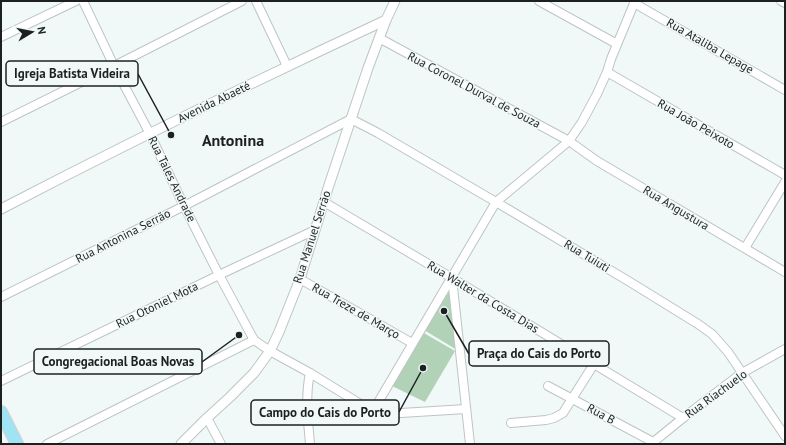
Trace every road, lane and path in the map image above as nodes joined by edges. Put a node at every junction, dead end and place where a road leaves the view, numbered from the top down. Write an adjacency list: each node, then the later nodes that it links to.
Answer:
1 (76, 1): 11 (street)
2 (83, 1): 14 (street, Rua Tales Andrade)
3 (242, 1): 14 (street)
4 (256, 1): 15 (street)
5 (395, 1): 10 (street, Rua Manuel Serrão)
6 (539, 1): 13 (street)
7 (781, 1): 9 (street)
8 (635, 2): 13 (street); 17 (street, Rua Ataliba Lepage)
9 (785, 3)
10 (386, 20): 12 (street, Rua Manuel Serrão); 15 (street, Avenida Abaeté)
11 (1, 36)
12 (379, 38): 18 (street, Rua Manuel Serrão); 21 (street, Rua Coronel Durval de Souza)
13 (617, 44): 16 (street)
14 (114, 66): 19 (street); 20 (street, Rua Tales Andrade)
15 (287, 66): 20 (street, Avenida Abaeté)
16 (607, 72): 21 (street); 22 (street, Rua João Peixoto)
17 (785, 90)
18 (352, 119): 24 (street, Rua Manuel Serrão); 25 (street, Rua Tuiuti); 26 (street, Rua Antonina Serrão)
19 (1, 122)
20 (150, 134): 26 (street, Rua Tales Andrade); 27 (street, Avenida Abaeté)
21 (569, 141): 25 (street); 29 (street, Rua Angustura)
22 (785, 176)
23 (785, 182): 29 (street)
24 (324, 202): 28 (street, Rua Manuel Serrão); 32 (street, Rua Walter da Costa Dias)
25 (496, 202): 32 (street); 40 (street, Rua Tuiuti)
26 (184, 206): 31 (street, Rua Tales Andrade); 34 (street, Rua Antonina Serrão)
27 (1, 209)
28 (314, 230): 31 (street, Rua Otoniel Mota); 33 (street, Rua Manuel Serrão)
29 (745, 248): 30 (street, Rua Angustura)
30 (785, 272)
31 (219, 275): 35 (street, Rua Tales Andrade); 42 (street, Rua Otoniel Mota)
32 (452, 278): 36 (street); 39 (street, Rua Walter da Costa Dias); 45 (street)
33 (300, 279): 36 (street, Rua Treze de Março); 38 (street, Rua Manuel Serrão)
34 (1, 297)
35 (254, 340): 38 (street, Rua Tales Andrade); 54 (street)
36 (412, 343): 46 (street)
37 (785, 349): 40 (street, Rua Riachuelo)
38 (270, 351): 41 (street, Rua Tales Andrade); 48 (street, Rua Manuel Serrão)
39 (594, 364): 44 (street); 49 (street, Rua Walter da Costa Dias)
40 (742, 373): 49 (street, Rua Riachuelo); 51 (street, Rua Tuiuti)
41 (310, 374): 46 (street, Rua Tales Andrade); 57 (street)
42 (1, 381)
43 (548, 386): 44 (street, Rua B)
44 (572, 399): 50 (street); 52 (street, Rua B)
45 (466, 409): 46 (street, Rua Tales Andrade); 58 (street)
46 (373, 410)
47 (1, 412): 53 (main road)
48 (207, 418): 55 (street, Rua Manuel Serrão); 56 (street)
49 (683, 418): 52 (street, Rua Riachuelo)
50 (511, 423)
51 (785, 436)
52 (652, 443)
53 (17, 444)
54 (47, 444)
55 (182, 444)
56 (221, 444)
57 (310, 444)
58 (470, 444)

